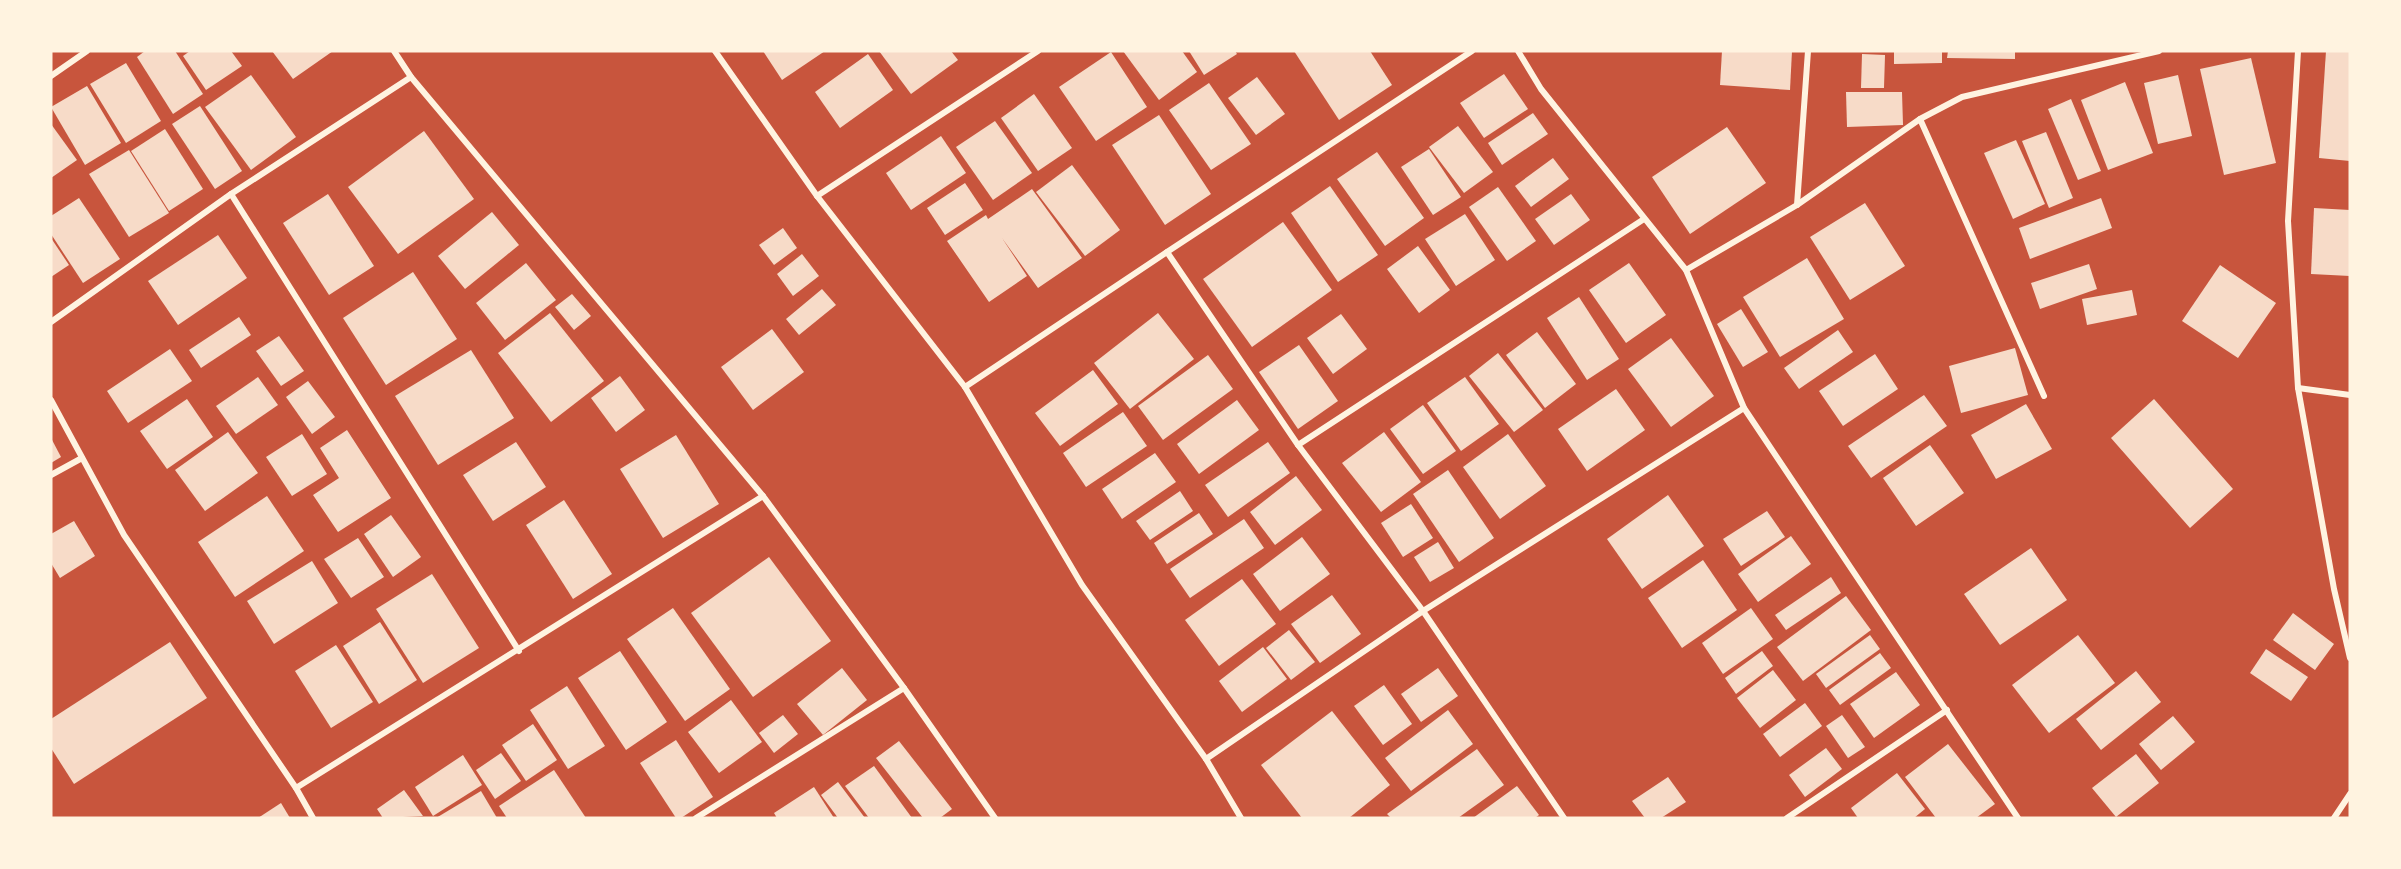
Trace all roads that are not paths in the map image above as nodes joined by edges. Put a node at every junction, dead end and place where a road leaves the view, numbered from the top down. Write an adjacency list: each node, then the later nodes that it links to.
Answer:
1 (87, 51): 11 (street)
2 (394, 51): 12 (street)
3 (715, 51): 15 (street)
4 (1038, 51): 15 (street)
5 (1472, 51): 18 (street)
6 (1518, 51): 17 (street)
7 (1808, 51): 16 (street)
8 (2158, 51): 10 (street)
9 (2298, 51): 22 (street)
10 (2144, 52): 13 (street)
11 (51, 76)
12 (411, 77): 14 (street); 30 (street)
13 (1920, 118): 16 (street); 24 (street)
14 (231, 194): 20 (street); 32 (street)
15 (818, 195): 21 (street)
16 (1797, 205): 19 (street)
17 (1644, 219): 19 (street); 27 (street)
18 (1167, 252): 21 (street); 27 (street)
19 (1686, 270): 26 (street)
20 (51, 322)
21 (965, 387): 36 (street)
22 (2298, 388): 23 (street); 33 (street)
23 (2350, 395)
24 (2044, 396)
25 (51, 400): 28 (street)
26 (1744, 408): 31 (street); 35 (street)
27 (1298, 445): 31 (street)
28 (82, 458): 29 (street); 37 (street)
29 (51, 475)
30 (763, 496): 32 (street); 34 (street)
31 (1423, 610): 36 (street); 43 (street)
32 (519, 651): 37 (street)
33 (2350, 658)
34 (904, 688): 40 (street); 41 (street)
35 (1947, 710): 44 (street); 45 (street)
36 (1206, 759): 42 (street)
37 (296, 788): 39 (street)
38 (2350, 794): 46 (street)
39 (313, 818)
40 (696, 818)
41 (995, 818)
42 (1241, 818)
43 (1564, 818)
44 (1787, 818)
45 (2018, 818)
46 (2334, 818)

